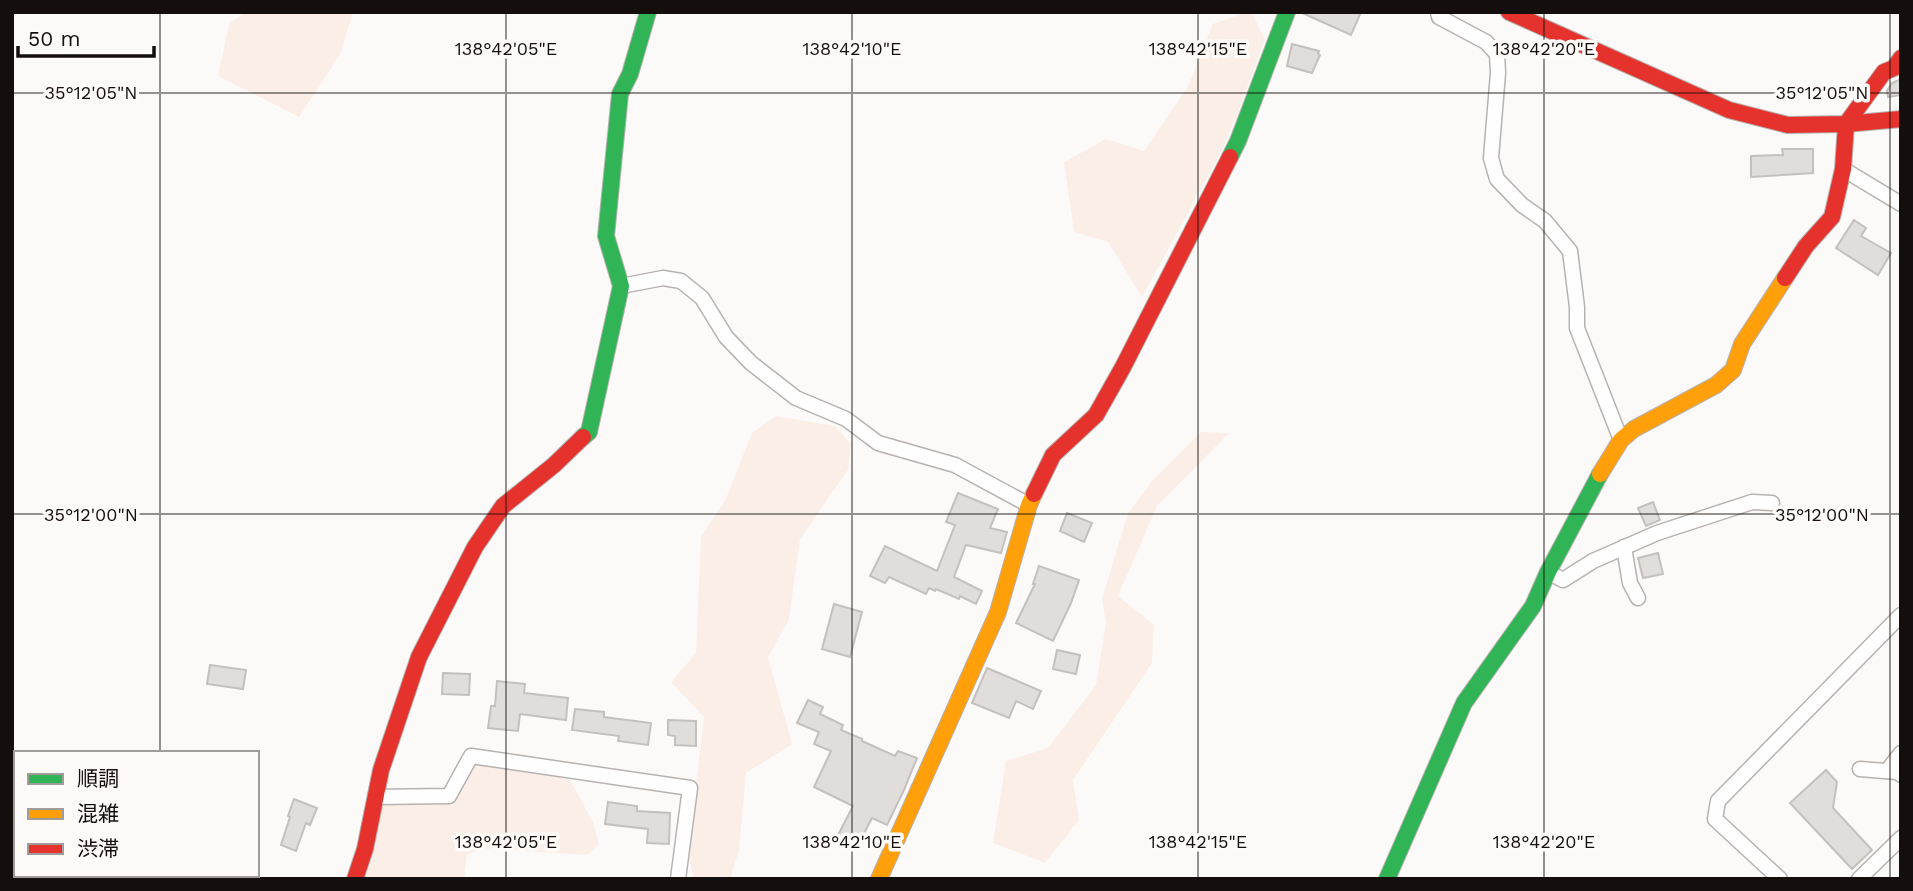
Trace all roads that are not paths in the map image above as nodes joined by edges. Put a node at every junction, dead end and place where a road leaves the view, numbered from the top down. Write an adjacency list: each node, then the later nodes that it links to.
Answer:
1 (648, 12): 10 (street)
2 (1287, 12): 13 (street)
3 (1438, 12): 11 (street)
4 (1509, 12): 7 (street)
5 (1901, 58): 7 (street)
6 (1901, 119): 7 (street)
7 (1846, 124): 8 (street)
8 (1843, 169): 9 (street); 11 (street)
9 (1901, 204)
10 (621, 286): 13 (street); 21 (street)
11 (1621, 440): 15 (street)
12 (1772, 503): 14 (street)
13 (1029, 505): 25 (street)
14 (1624, 547): 15 (street); 16 (street)
15 (1548, 572): 26 (street)
16 (1638, 598)
17 (1901, 615): 27 (street)
18 (1901, 753): 20 (street)
19 (1860, 769): 20 (street)
20 (1894, 773)
21 (376, 797): 23 (street); 24 (street)
22 (1899, 843): 28 (street)
23 (355, 879)
24 (678, 879)
25 (880, 879)
26 (1387, 879)
27 (1780, 879)
28 (1859, 879)

